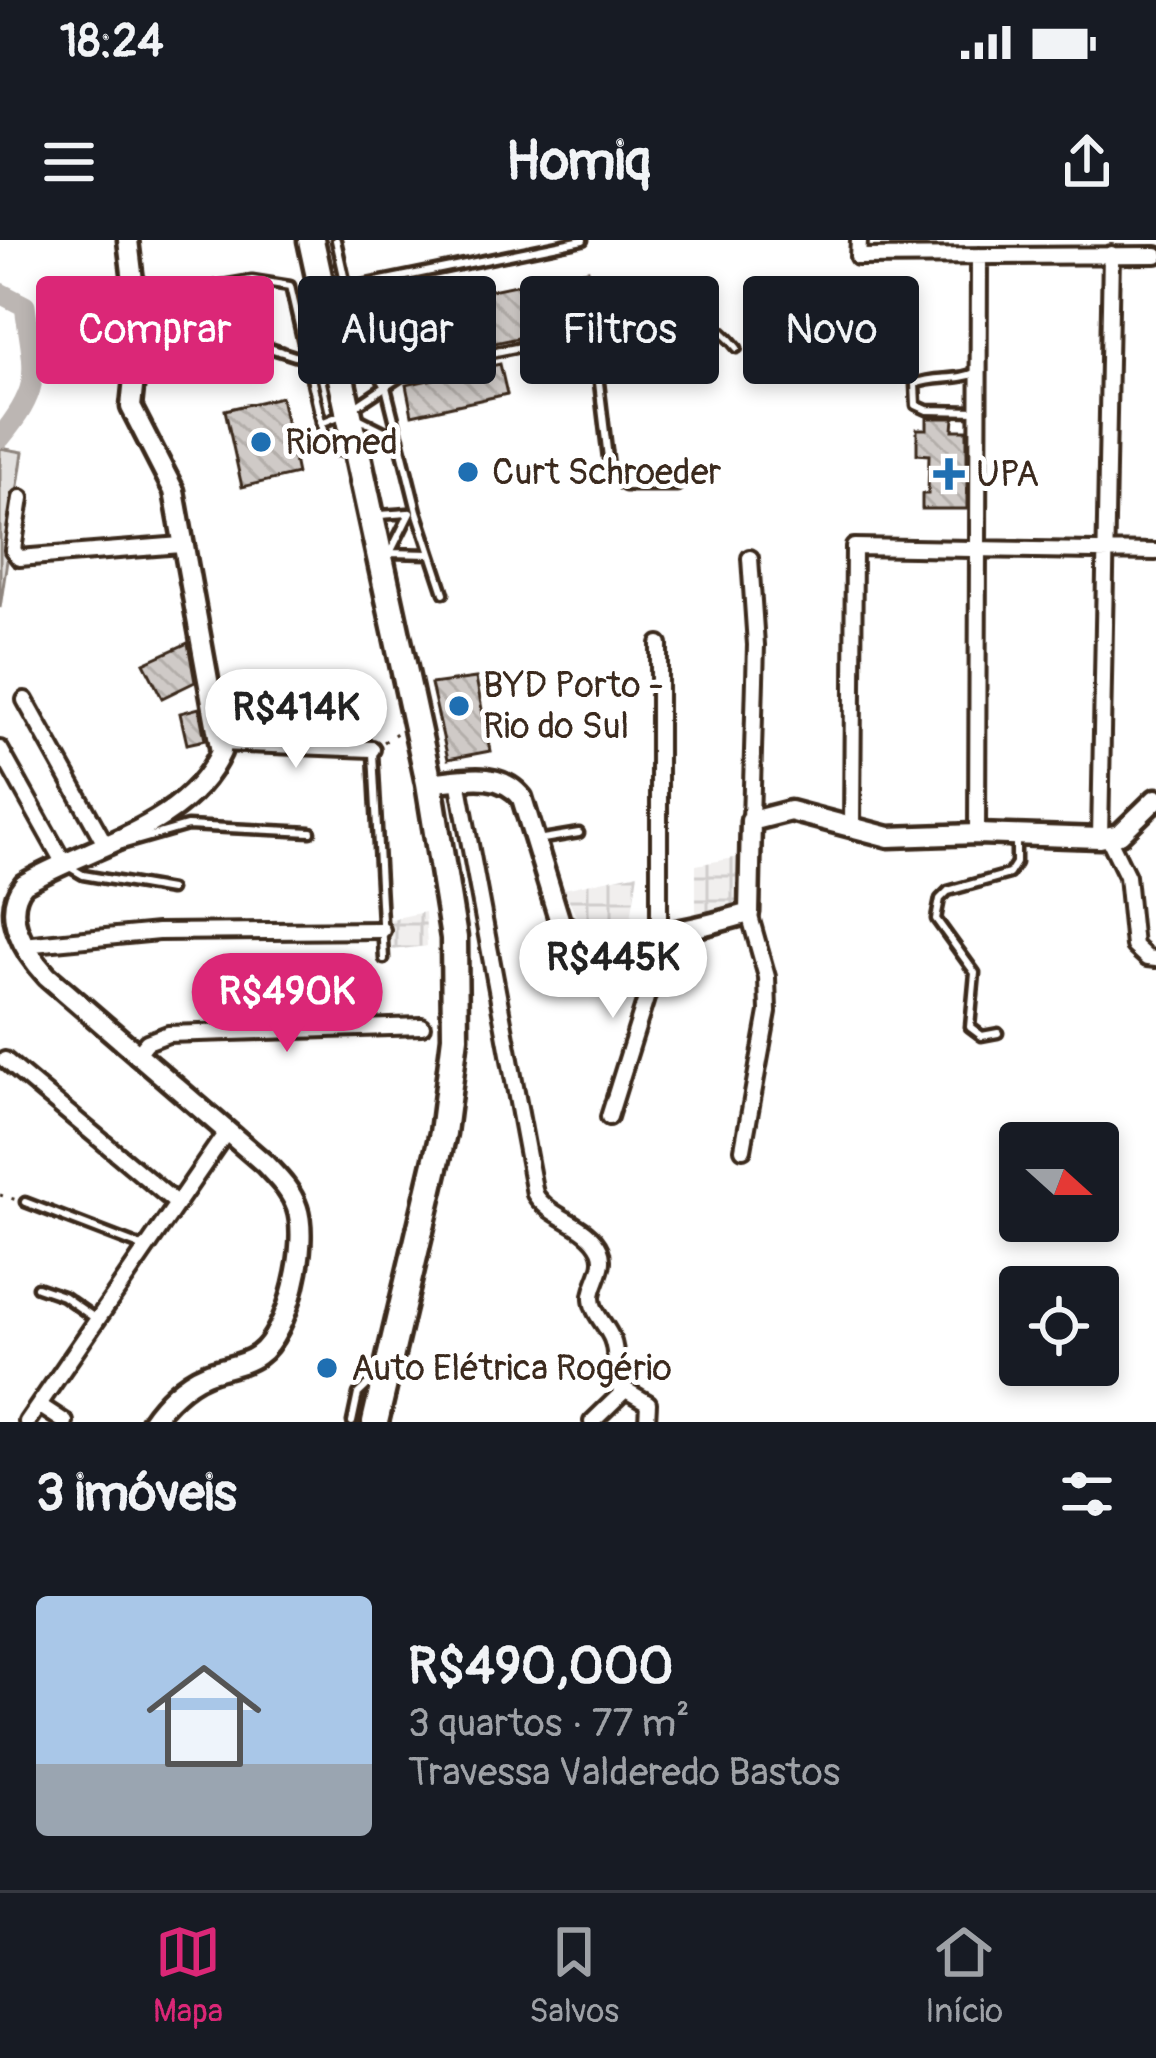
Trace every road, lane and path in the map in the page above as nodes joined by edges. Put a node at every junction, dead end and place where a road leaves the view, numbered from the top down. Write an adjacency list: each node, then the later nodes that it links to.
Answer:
1 (128, 240): 32 (street)
2 (311, 240): 9 (highway)
3 (336, 240): 10 (lane)
4 (583, 240): 11 (lane)
5 (859, 241): 8 (street)
6 (1111, 254): 7 (street); 8 (street); 34 (street)
7 (1156, 255)
8 (980, 256): 17 (street)
9 (319, 276)
10 (344, 276)
11 (402, 276)
12 (274, 283): 13 (lane)
13 (298, 318)
14 (719, 329): 16 (lane)
15 (520, 347): 22 (lane)
16 (736, 348)
17 (980, 371): 24 (street); 24 (lane)
18 (313, 384): 25 (lane)
19 (341, 384): 23 (highway)
20 (384, 384): 22 (lane)
21 (599, 384): 28 (lane)
22 (386, 387): 23 (lane); 26 (lane)
23 (347, 412): 25 (lane); 26 (lane); 27 (highway)
24 (980, 412): 33 (street)
25 (321, 423): 27 (lane)
26 (400, 438): 27 (lane); 30 (lane)
27 (355, 450): 31 (highway)
28 (677, 486)
29 (22, 497): 32 (street)
30 (413, 512): 31 (lane); 36 (lane); 38 (lane)
31 (370, 516): 38 (highway)
32 (182, 545): 43 (street)
33 (981, 549): 34 (street); 50 (street); 53 (street)
34 (1105, 551): 35 (street); 55 (street)
35 (1156, 552)
36 (430, 554): 38 (lane); 39 (lane)
37 (750, 558): 49 (street)
38 (386, 561): 42 (highway)
39 (444, 593)
40 (659, 644): 62 (street)
41 (25, 700): 57 (street)
42 (416, 720): 45 (path); 47 (highway)
43 (221, 743): 45 (street); 57 (street)
44 (0, 748): 58 (street)
45 (372, 749): 61 (lane)
46 (458, 780): 47 (street); 56 (street); 80 (street)
47 (429, 783): 79 (highway)
48 (1156, 799): 55 (street)
49 (751, 821): 50 (street); 60 (street)
50 (851, 828): 53 (street)
51 (311, 832): 57 (lane)
52 (579, 833): 56 (lane)
53 (977, 834): 54 (street)
54 (1016, 836): 55 (street); 67 (lane)
55 (1104, 838): 65 (street)
56 (533, 841): 62 (street)
57 (105, 844): 58 (street)
58 (63, 862): 59 (lane); 63 (street)
59 (170, 890)
60 (749, 914): 62 (street); 72 (street)
61 (382, 930): 63 (street); 64 (lane)
62 (658, 933): 70 (street)
63 (23, 945): 68 (street)
64 (384, 959)
65 (1156, 959)
66 (422, 1026): 68 (street)
67 (998, 1033)
68 (136, 1056): 71 (street)
69 (5, 1060): 75 (street)
70 (609, 1117)
71 (227, 1131): 75 (street); 84 (street)
72 (743, 1149)
73 (0, 1196): 74 (path)
74 (25, 1202): 76 (lane)
75 (176, 1203): 76 (street)
76 (145, 1247): 78 (street)
77 (38, 1287): 78 (lane)
78 (96, 1319): 81 (street)
79 (388, 1366): 85 (lane); 86 (highway)
80 (624, 1391): 87 (street); 88 (street)
81 (39, 1405): 82 (street); 83 (street)
82 (27, 1422)
83 (65, 1422)
84 (151, 1422)
85 (352, 1422)
86 (375, 1422)
87 (592, 1422)
88 (646, 1422)

